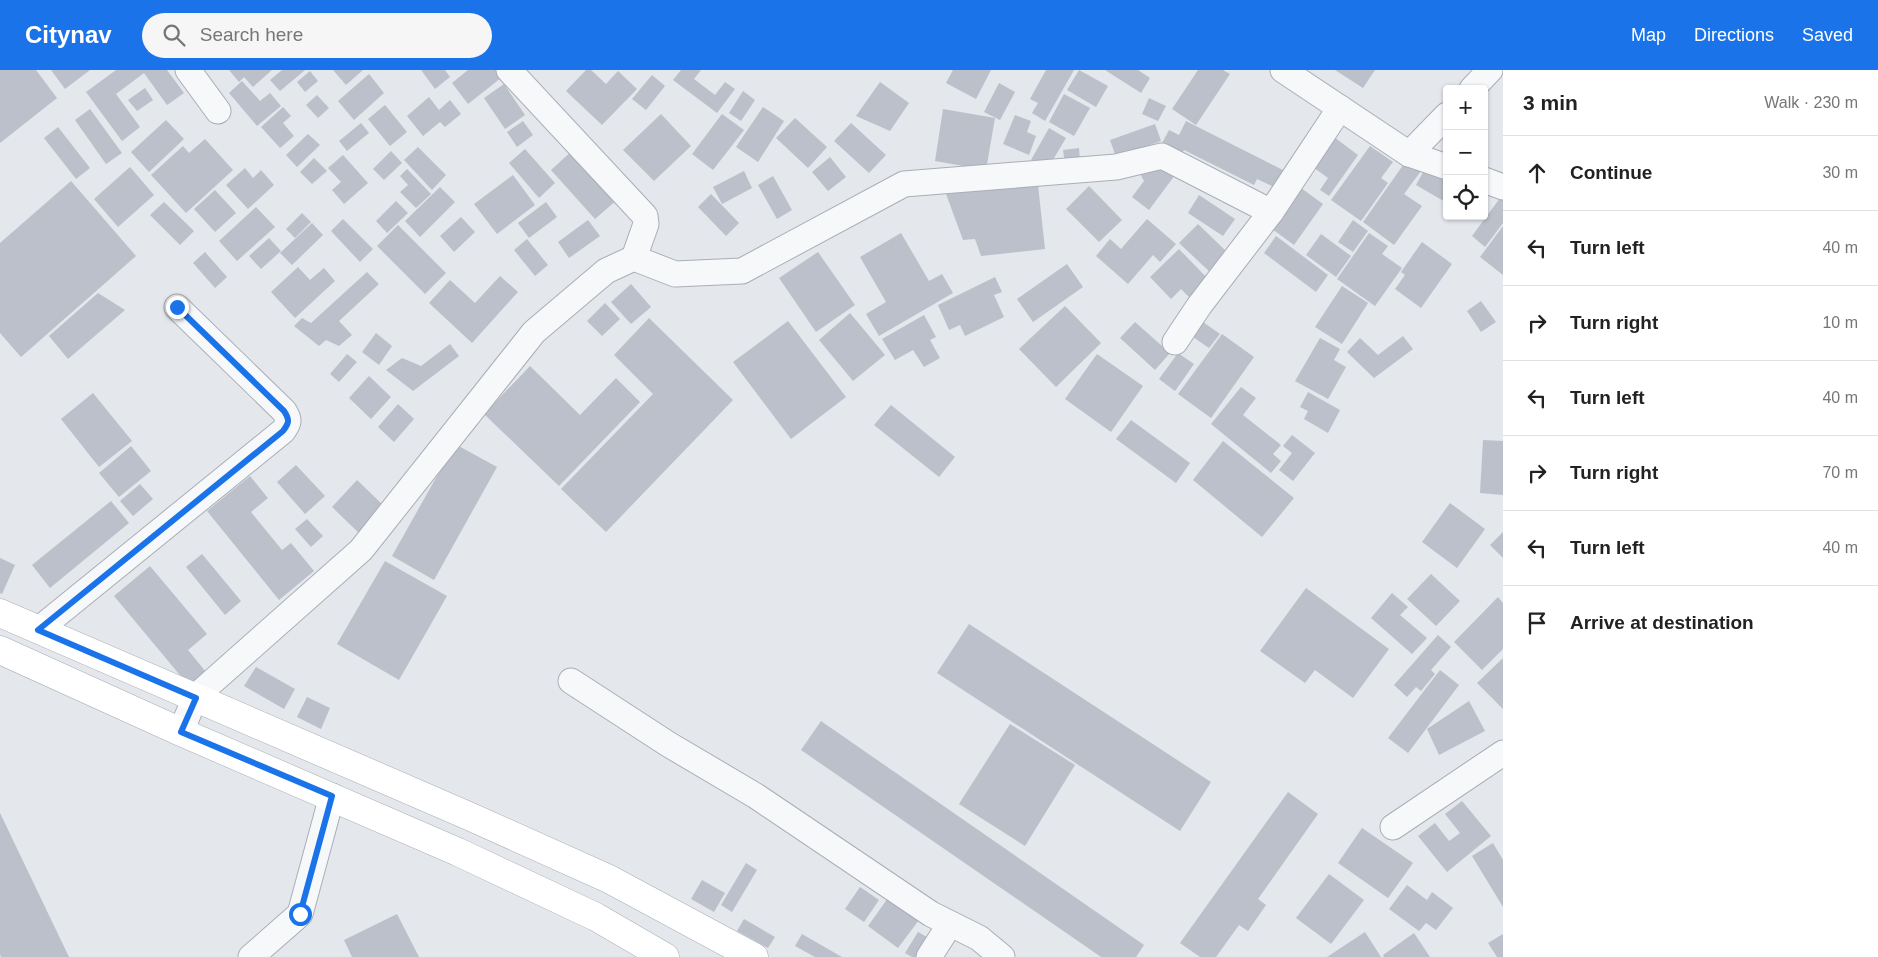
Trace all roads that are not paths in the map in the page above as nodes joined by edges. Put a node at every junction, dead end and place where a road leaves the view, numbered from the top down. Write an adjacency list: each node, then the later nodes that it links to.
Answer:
1 (509, 70): 14 (street)
2 (1283, 70): 6 (street)
3 (1490, 70): 5 (street)
4 (192, 72): 7 (street)
5 (1476, 85)
6 (1340, 108): 9 (street); 13 (street)
7 (218, 112)
8 (1443, 119): 9 (street)
9 (1409, 154): 10 (street)
10 (1443, 166)
11 (1488, 181): 12 (street)
12 (1503, 187)
13 (1271, 212): 14 (street); 16 (street)
14 (634, 258): 21 (street)
15 (177, 307): 18 (street)
16 (1175, 342)
17 (0, 613): 18 (main road)
18 (38, 630): 21 (main road)
19 (0, 650): 22 (main road)
20 (571, 680): 26 (street)
21 (196, 698): 22 (street); 29 (main road)
22 (181, 732): 24 (main road)
23 (1503, 753): 25 (street)
24 (332, 796): 27 (street); 28 (main road)
25 (1393, 827)
26 (950, 924): 30 (street); 31 (street)
27 (251, 957)
28 (665, 957)
29 (754, 957)
30 (929, 957)
31 (1002, 957)

